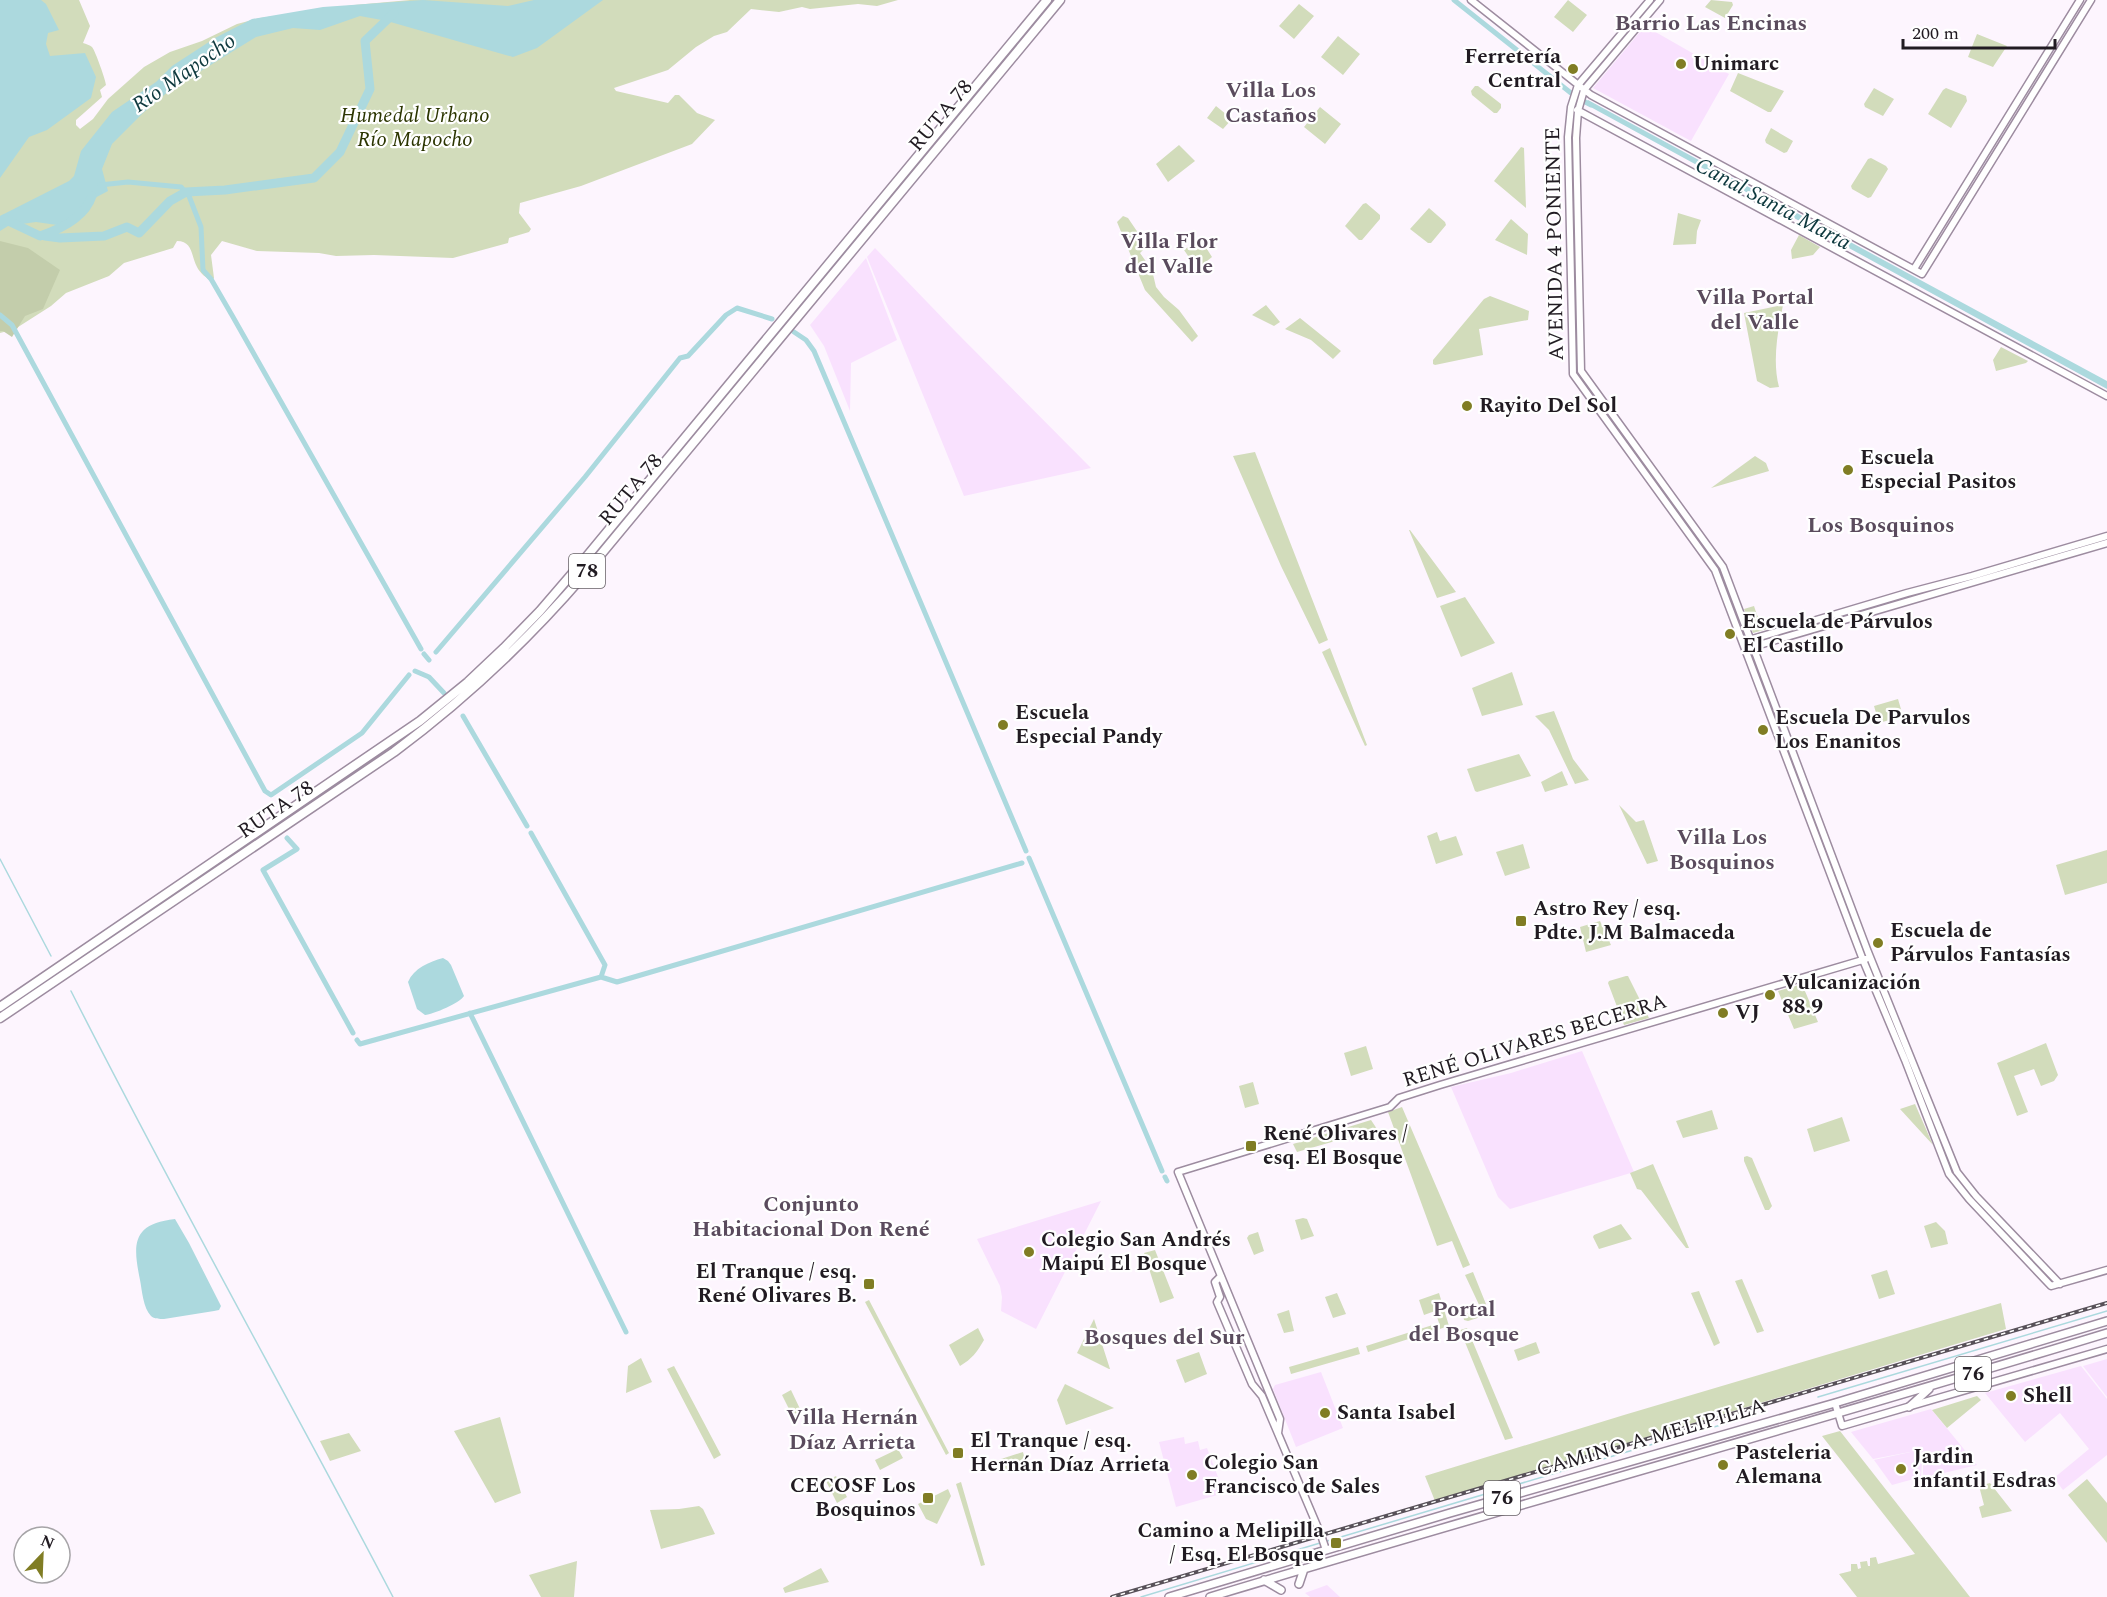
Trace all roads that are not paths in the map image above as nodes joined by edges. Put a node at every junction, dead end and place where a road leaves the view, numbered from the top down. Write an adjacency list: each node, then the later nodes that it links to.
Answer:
1 (1047, 0): 20 (highway, RUTA 78 / 78)
2 (1060, 0): 21 (highway, RUTA 78 / 78)
3 (1471, 0): 8 (street)
4 (1650, 0): 8 (street, AVENIDA 4 PONIENTE)
5 (1660, 0): 8 (street, AVENIDA 4 PONIENTE)
6 (2080, 0): 11 (street)
7 (2091, 0): 11 (street)
8 (1580, 90): 9 (street, AVENIDA 4 PONIENTE); 10 (street, AVENIDA 4 PONIENTE); 11 (street)
9 (1572, 104): 10 (street); 15 (street, AVENIDA 4 PONIENTE)
10 (1579, 108): 12 (street); 16 (street, AVENIDA 4 PONIENTE)
11 (1914, 269)
12 (2107, 396)
13 (2107, 536): 16 (street)
14 (2107, 543): 16 (street)
15 (1743, 642): 16 (street); 17 (street, AVENIDA 4 PONIENTE)
16 (1752, 643): 17 (street); 18 (street, AVENIDA 4 PONIENTE)
17 (1746, 649): 19 (street, AVENIDA 4 PONIENTE)
18 (1871, 958): 19 (street, RENÉ OLIVARES BECERRA); 24 (street, AVENIDA 4 PONIENTE)
19 (1863, 960): 23 (street, RENÉ OLIVARES BECERRA); 24 (street, AVENIDA 4 PONIENTE)
20 (0, 1007)
21 (0, 1018)
22 (2107, 1270): 24 (street)
23 (1221, 1276): 32 (street); 32 (street)
24 (2060, 1284)
25 (2105, 1321): 26 (main road); 29 (main road, CAMINO A MELIPILLA / 76)
26 (2107, 1334): 28 (main road, CAMINO A MELIPILLA / 76)
27 (2107, 1349): 30 (street)
28 (1934, 1385): 30 (main road); 31 (main road, CAMINO A MELIPILLA / 76)
29 (1835, 1403): 31 (street); 33 (main road, CAMINO A MELIPILLA / 76)
30 (1909, 1407): 31 (street)
31 (1839, 1414): 34 (main road, CAMINO A MELIPILLA / 76)
32 (1278, 1433): 33 (street)
33 (1324, 1544): 38 (main road, CAMINO A MELIPILLA / 76)
34 (1304, 1569): 35 (main road, CAMINO A MELIPILLA / 76); 36 (main road)
35 (1264, 1580): 37 (main road); 39 (main road, CAMINO A MELIPILLA / 76)
36 (1299, 1584)
37 (1281, 1590)
38 (1169, 1597)
39 (1210, 1597)

